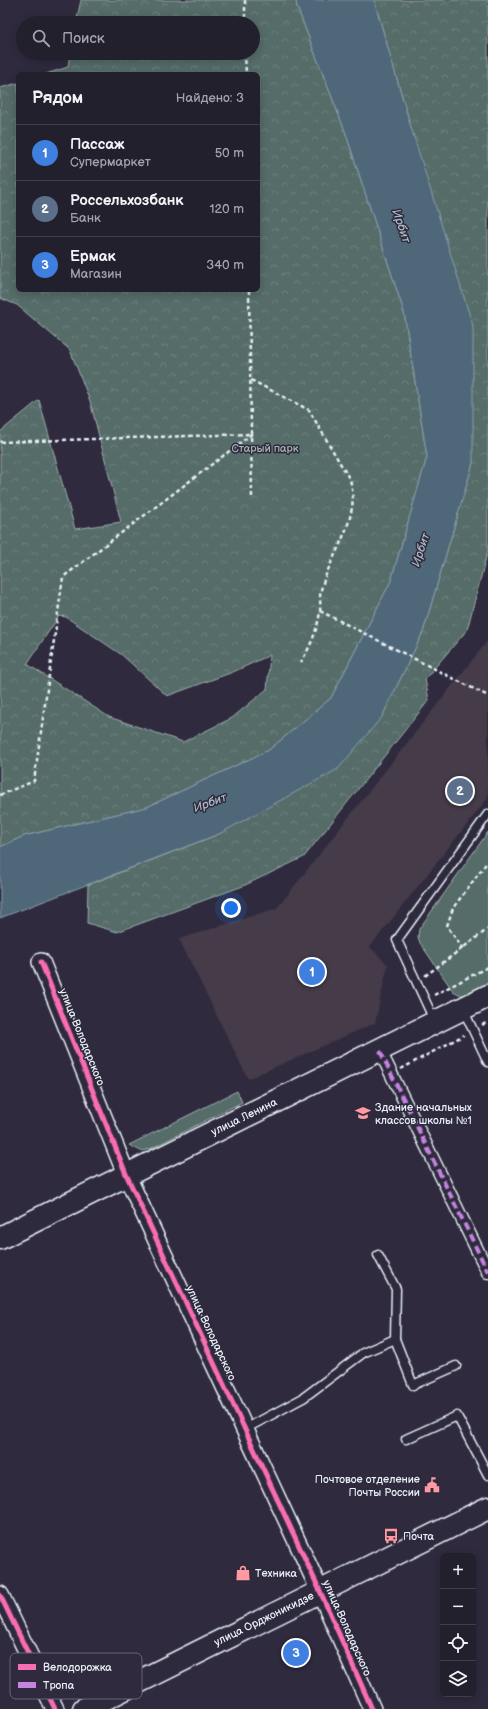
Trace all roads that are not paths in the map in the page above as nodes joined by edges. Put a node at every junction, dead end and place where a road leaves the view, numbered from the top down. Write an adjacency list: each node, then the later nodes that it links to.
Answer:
1 (488, 814): 5 (lane)
2 (41, 962): 8 (street, улица Володарского)
3 (488, 996): 4 (main road, улица Ленина)
4 (463, 1008): 5 (main road, улица Ленина); 7 (lane)
5 (436, 1023): 6 (main road, улица Ленина)
6 (380, 1050): 8 (main road, улица Ленина); 11 (street)
7 (488, 1062)
8 (126, 1174): 9 (main road, улица Ленина); 14 (street, улица Володарского)
9 (0, 1238)
10 (378, 1255): 12 (lane)
11 (488, 1272)
12 (395, 1339): 13 (lane); 14 (lane)
13 (456, 1366)
14 (245, 1429): 18 (street, улица Володарского)
15 (406, 1439): 16 (lane)
16 (488, 1475)
17 (488, 1508): 18 (main road, улица Орджоникидзе)
18 (320, 1591): 21 (main road, улица Орджоникидзе); 26 (street, улица Володарского)
19 (0, 1595): 20 (street)
20 (28, 1653)
21 (142, 1680)
22 (50, 1699): 24 (street)
23 (104, 1699): 25 (main road, улица Орджоникидзе)
24 (55, 1709)
25 (84, 1709)
26 (372, 1709)

